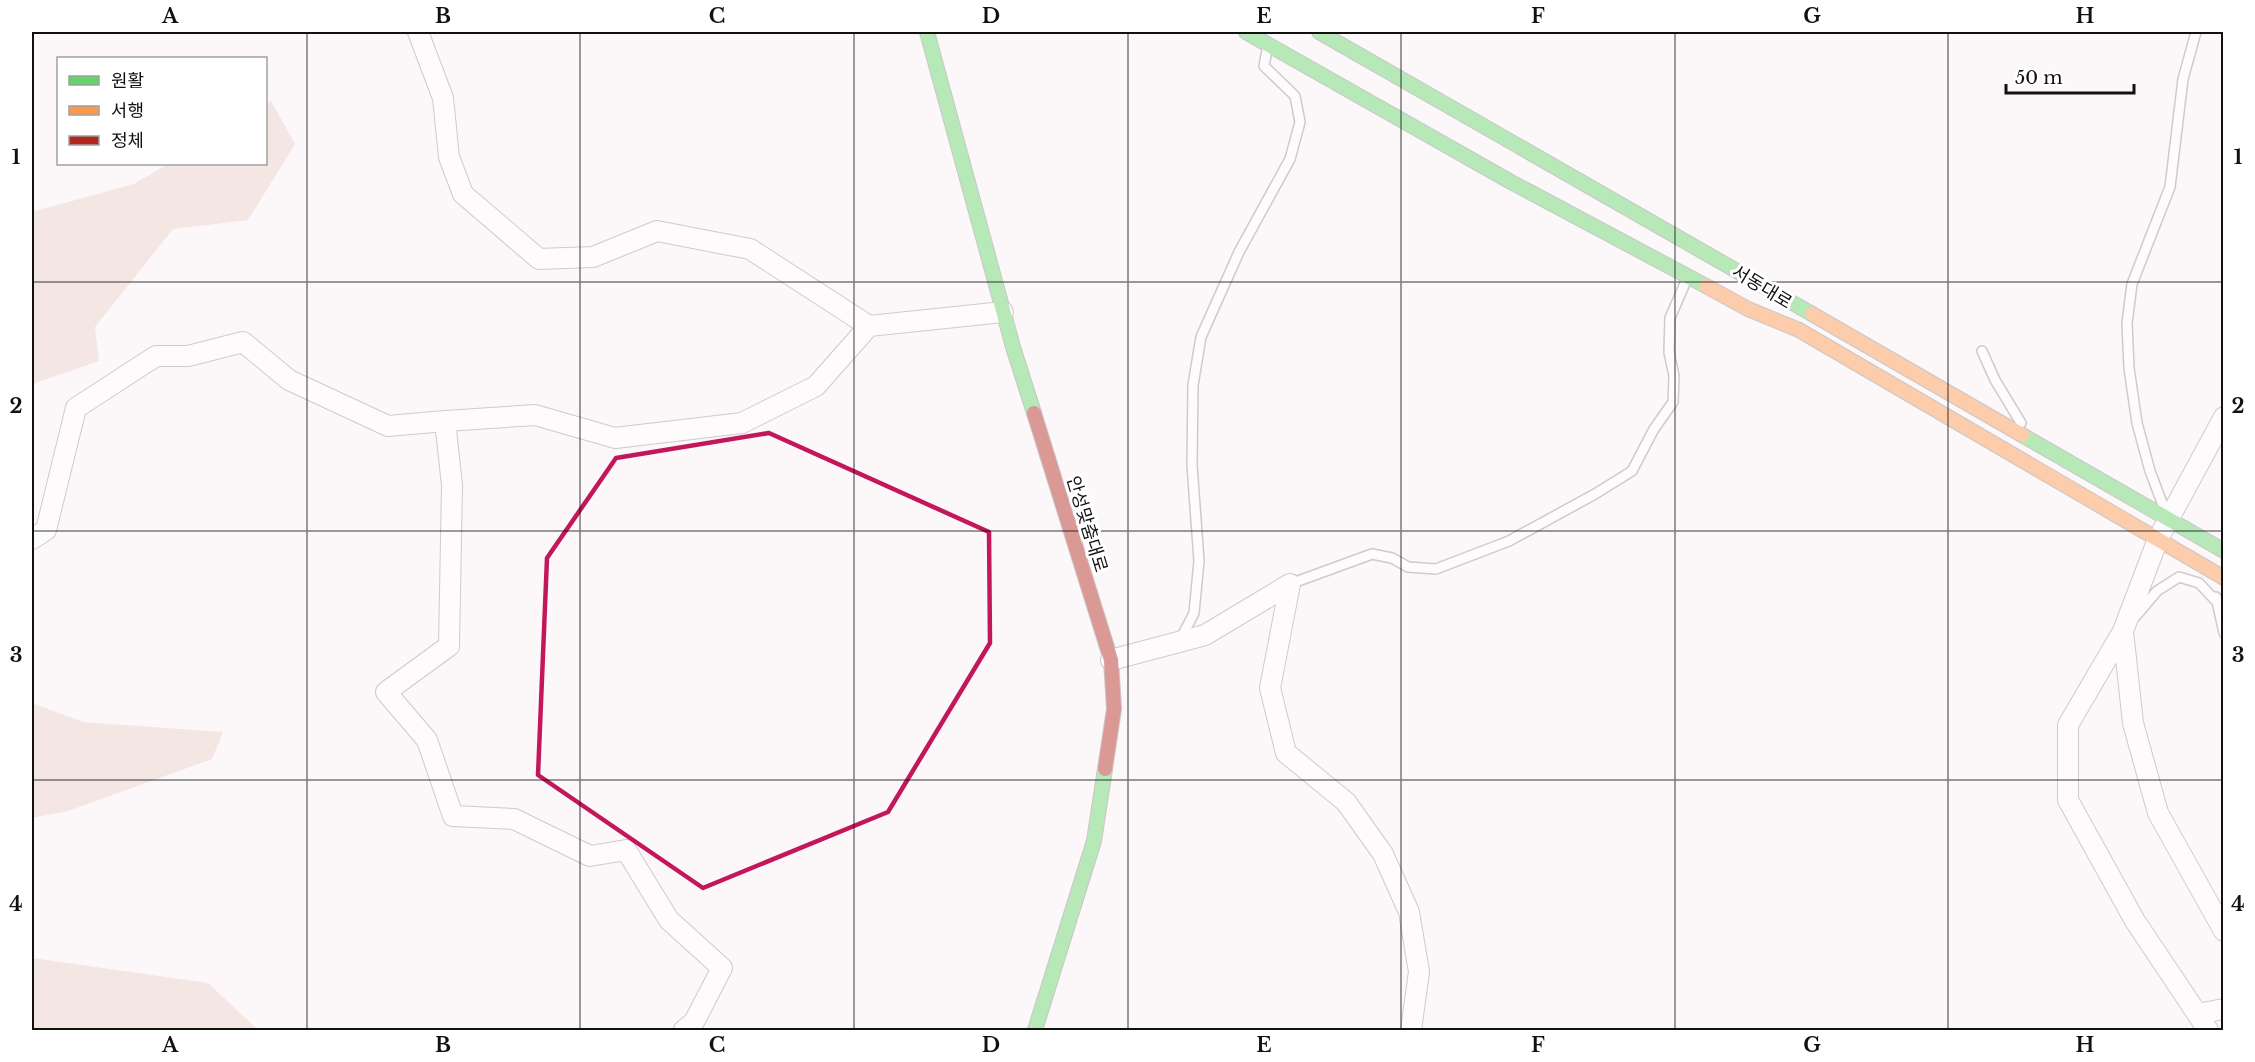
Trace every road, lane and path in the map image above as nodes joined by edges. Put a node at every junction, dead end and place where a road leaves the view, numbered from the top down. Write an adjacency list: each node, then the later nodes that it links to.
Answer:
1 (418, 32): 12 (street)
2 (927, 32): 10 (main road, 안성맞춤대로)
3 (1246, 32): 6 (main road)
4 (1319, 32): 11 (main road, 서동대로)
5 (2196, 32): 18 (lane)
6 (1268, 44): 9 (main road); 27 (lane)
7 (1593, 210): 13 (main road, 서동대로)
8 (1766, 272): 11 (main road)
9 (1687, 277): 13 (main road); 23 (lane)
10 (1003, 312): 12 (street); 28 (main road, 안성맞춤대로)
11 (1812, 314): 17 (main road, 서동대로)
12 (869, 326): 16 (street)
13 (1799, 330): 20 (main road, 서동대로)
14 (1982, 351): 17 (lane)
15 (2223, 417): 18 (street)
16 (445, 421): 19 (street); 32 (street)
17 (2031, 441): 18 (main road, 서동대로)
18 (2168, 519): 20 (street); 21 (main road, 서동대로)
19 (32, 539)
20 (2158, 539): 22 (main road, 서동대로); 25 (street)
21 (2223, 551)
22 (2218, 575): 24 (lane)
23 (1290, 584): 27 (street); 34 (street)
24 (2216, 601): 25 (lane); 26 (lane)
25 (2123, 631): 29 (street); 31 (street)
26 (2223, 633)
27 (1179, 642): 28 (street)
28 (1111, 660): 33 (main road, 안성맞춤대로)
29 (2223, 932)
30 (2223, 1009): 31 (street)
31 (2197, 1014): 35 (street)
32 (684, 1030)
33 (1035, 1030)
34 (1411, 1030)
35 (2208, 1030)

